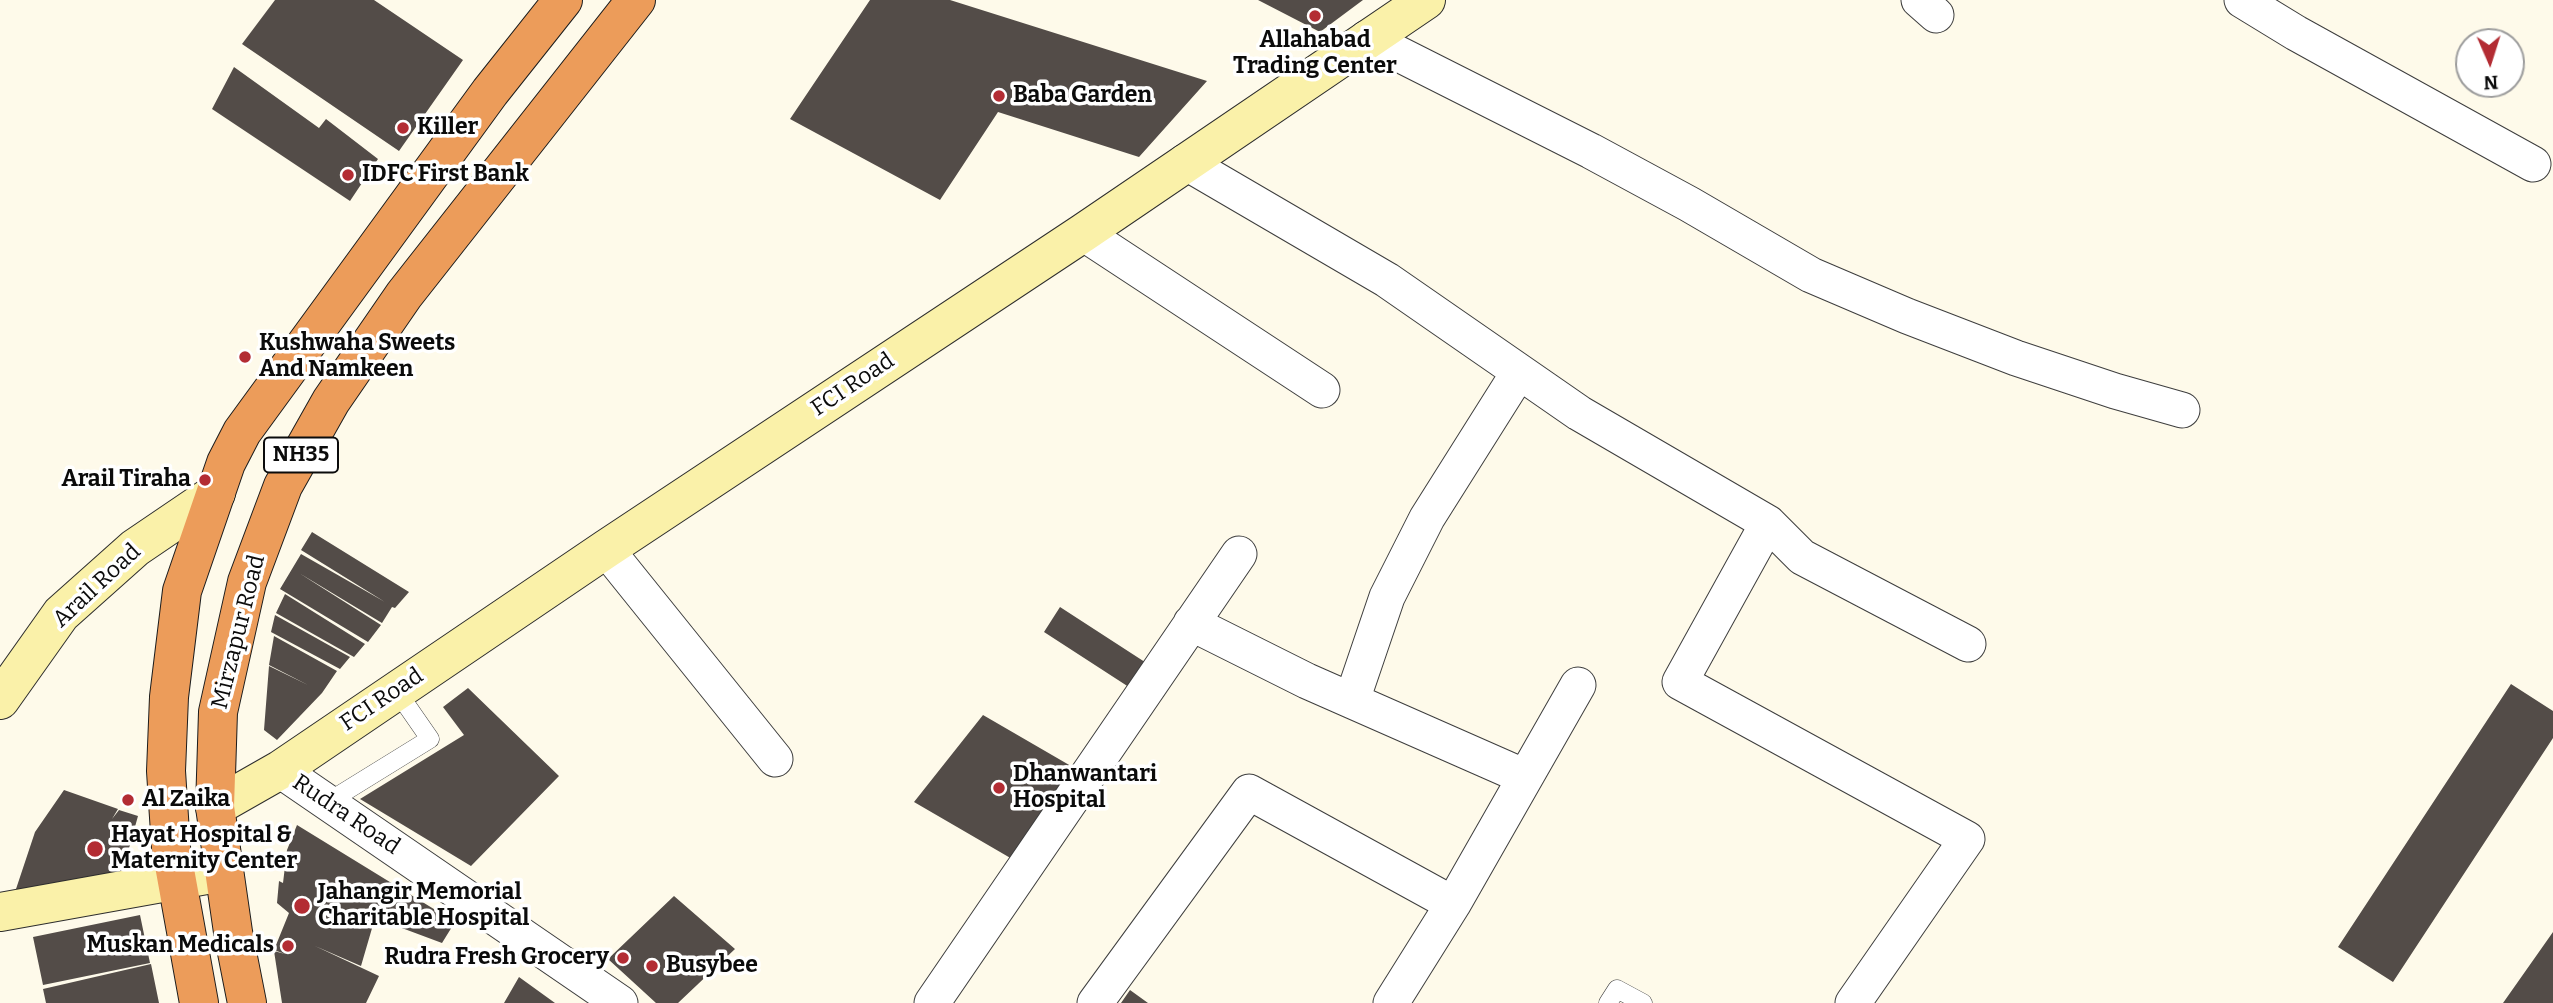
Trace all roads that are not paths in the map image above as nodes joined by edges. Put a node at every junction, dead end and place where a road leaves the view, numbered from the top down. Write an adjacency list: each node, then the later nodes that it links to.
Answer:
1 (563, 0): 12 (highway, NH35)
2 (636, 0): 26 (highway, Mirzapur Road / NH35)
3 (1426, 0): 5 (main road, FCI Road)
4 (2242, 0): 7 (street)
5 (1367, 38): 6 (main road, FCI Road); 11 (street)
6 (1185, 162): 8 (main road, FCI Road); 9 (street)
7 (2533, 164)
8 (1083, 233): 10 (street); 14 (main road, FCI Road)
9 (1519, 372): 13 (street); 21 (street)
10 (1322, 390)
11 (2182, 410)
12 (216, 493): 20 (main road, Arail Road); 28 (highway, NH35)
13 (1768, 523): 17 (street); 39 (street)
14 (606, 549): 19 (main road, FCI Road); 22 (street)
15 (1239, 554): 16 (street)
16 (1191, 624): 21 (street); 31 (street)
17 (1968, 644)
18 (1577, 685): 24 (street)
19 (396, 690): 23 (main road, FCI Road); 25 (lane)
20 (0, 700)
21 (1352, 700): 24 (street)
22 (775, 759)
23 (280, 769): 25 (street, Rudra Road); 26 (main road, FCI Road)
24 (1525, 777): 29 (street)
25 (328, 802): 34 (street, Rudra Road)
26 (215, 807): 27 (highway, Mirzapur Road / NH35)
27 (223, 872): 28 (main road); 33 (highway, Mirzapur Road / NH35)
28 (177, 880): 30 (main road); 32 (highway, NH35)
29 (1453, 904): 35 (street); 36 (street)
30 (0, 912)
31 (943, 999)
32 (199, 1003)
33 (247, 1003)
34 (620, 1003)
35 (1095, 1003)
36 (1391, 1003)
37 (1608, 1003): 38 (lane)
38 (1643, 1003)
39 (1853, 1003)

